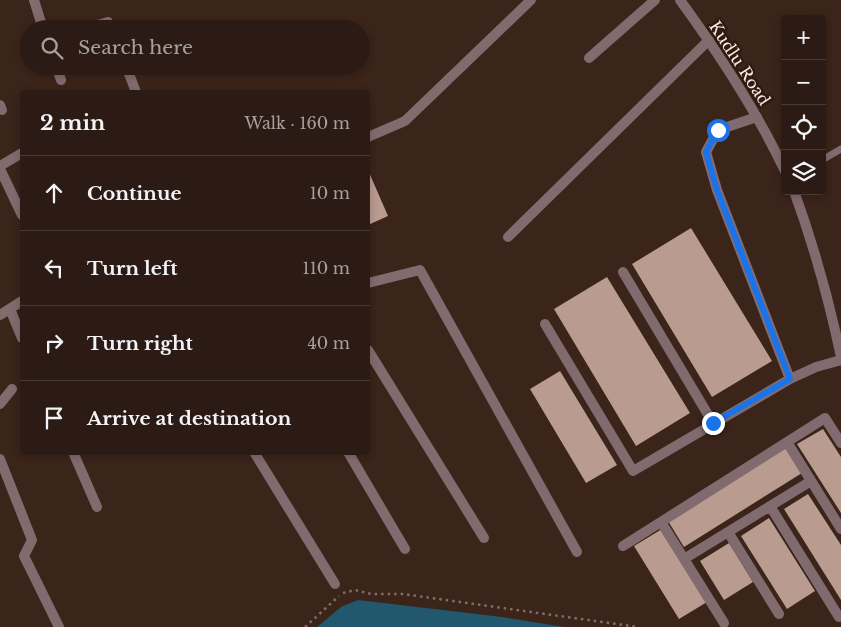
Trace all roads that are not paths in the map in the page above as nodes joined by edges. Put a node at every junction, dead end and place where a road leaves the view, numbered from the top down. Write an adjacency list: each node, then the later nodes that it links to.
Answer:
1 (34, 0): 5 (street)
2 (531, 0): 13 (street)
3 (655, 0): 7 (street)
4 (680, 0): 6 (street, Kudlu Road)
5 (40, 20)
6 (709, 40): 12 (street, Kudlu Road); 21 (street)
7 (589, 58)
8 (59, 75): 10 (street)
9 (129, 75): 11 (street)
10 (61, 80)
11 (135, 90)
12 (757, 117): 17 (street, Kudlu Road); 31 (street)
13 (370, 136)
14 (841, 149): 16 (lane)
15 (20, 154): 18 (street)
16 (826, 158)
17 (781, 164)
18 (0, 168): 20 (street)
19 (795, 195): 30 (street)
20 (20, 211)
21 (508, 237)
22 (623, 272): 34 (street)
23 (370, 283): 50 (street)
24 (20, 303): 25 (street)
25 (10, 308): 26 (street); 28 (street)
26 (0, 315)
27 (545, 324): 34 (street)
28 (20, 333)
29 (370, 353): 47 (street)
30 (841, 358): 31 (street)
31 (790, 379): 34 (street)
32 (12, 388): 33 (street)
33 (0, 404)
34 (713, 423)
35 (787, 442): 36 (street); 41 (street); 44 (street)
36 (841, 443)
37 (74, 455): 43 (street)
38 (256, 455): 52 (street)
39 (350, 455): 49 (street)
40 (0, 459): 56 (street)
41 (811, 480): 42 (street); 45 (street)
42 (770, 506): 46 (street); 54 (street)
43 (97, 507)
44 (661, 522): 48 (street); 51 (street)
45 (841, 530)
46 (728, 532): 51 (street); 53 (street)
47 (484, 538)
48 (623, 546)
49 (405, 549)
50 (577, 552)
51 (684, 560): 55 (street)
52 (335, 584)
53 (779, 614)
54 (839, 616)
55 (724, 623)
56 (59, 627)

